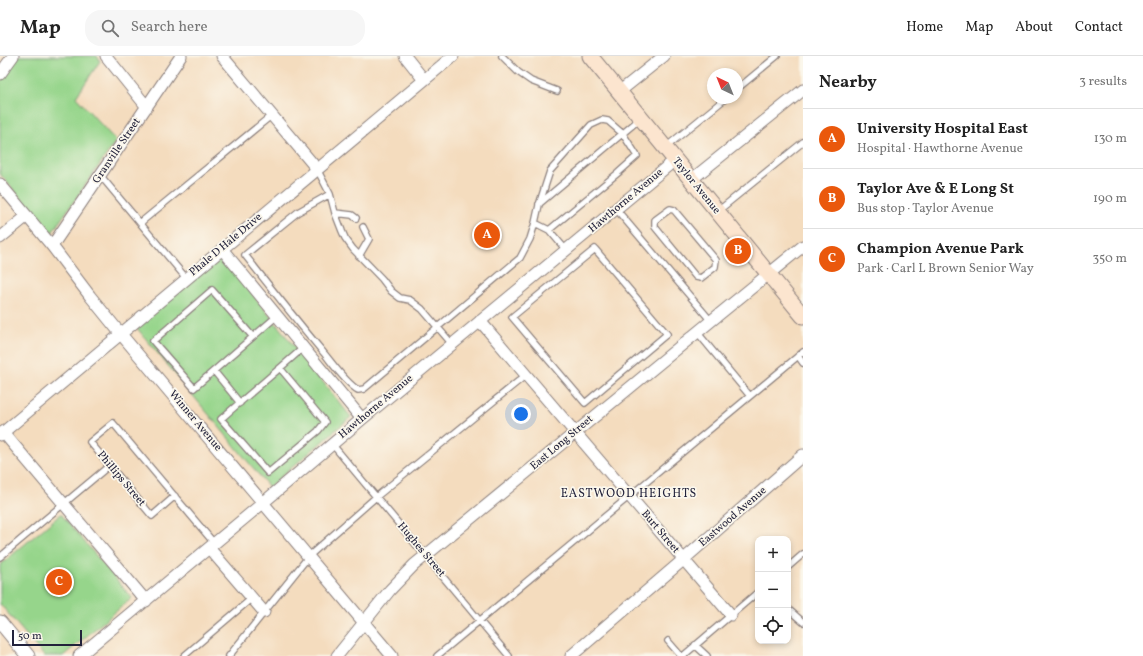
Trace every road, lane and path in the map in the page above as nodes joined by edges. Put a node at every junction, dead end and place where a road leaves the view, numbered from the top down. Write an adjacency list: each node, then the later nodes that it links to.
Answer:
1 (13, 56): 11 (street)
2 (106, 56): 18 (street)
3 (181, 56): 18 (street, Granville Street)
4 (222, 56): 19 (street)
5 (405, 56): 12 (street)
6 (453, 56): 12 (street, Phale D Hale Drive)
7 (502, 56): 15 (lane)
8 (590, 56): 16 (main road, Taylor Avenue)
9 (664, 56): 16 (street)
10 (777, 56): 13 (lane)
11 (0, 74)
12 (424, 80): 25 (street, Phale D Hale Drive)
13 (743, 84)
14 (803, 90): 27 (street)
15 (557, 91)
16 (619, 92): 20 (main road, Taylor Avenue)
17 (719, 104): 23 (lane)
18 (147, 107): 26 (street, Granville Street)
19 (272, 115): 25 (street); 36 (lane)
20 (640, 118): 21 (lane); 23 (main road, Taylor Avenue)
21 (623, 134): 30 (lane); 30 (lane); 39 (lane)
22 (803, 142): 32 (lane)
23 (665, 148): 24 (main road, Taylor Avenue)
24 (675, 160): 27 (main road, Taylor Avenue); 31 (street, Hawthorne Avenue)
25 (317, 169): 29 (lane); 43 (street, Phale D Hale Drive)
26 (100, 175): 36 (lane); 41 (street, Granville Street)
27 (692, 180): 32 (main road, Taylor Avenue)
28 (0, 184): 34 (street, Winner Avenue)
29 (330, 194): 33 (lane); 53 (lane)
30 (539, 204): 37 (lane)
31 (616, 209): 44 (street, Hawthorne Avenue); 52 (lane)
32 (717, 212): 47 (main road, Taylor Avenue)
33 (335, 213): 35 (lane); 46 (lane)
34 (27, 216): 40 (street); 41 (street, Winner Avenue)
35 (356, 218)
36 (140, 223): 48 (lane)
37 (535, 223): 39 (lane); 53 (lane)
38 (363, 227): 46 (lane)
39 (549, 230): 44 (lane)
40 (0, 238)
41 (52, 246): 55 (street, Winner Avenue)
42 (803, 246): 47 (street, East Long Street)
43 (222, 249): 48 (street, Phale D Hale Drive); 49 (street)
44 (566, 250): 51 (street, Hawthorne Avenue)
45 (675, 251): 45 (lane)
46 (359, 256): 53 (lane)
47 (769, 275): 50 (main road, Taylor Avenue); 52 (street, East Long Street)
48 (186, 278): 55 (street, Phale D Hale Drive)
49 (277, 316): 56 (lane); 58 (street)
50 (803, 316)
51 (480, 321): 57 (street, Hawthorne Avenue); 65 (street, Burt Street)
52 (711, 321): 54 (street, East Long Street)
53 (437, 327): 57 (lane)
54 (697, 332): 66 (lane); 70 (street, East Long Street)
55 (120, 333): 69 (street, Phale D Hale Drive); 77 (street, Winner Avenue)
56 (253, 337): 64 (lane); 64 (lane)
57 (452, 344): 68 (street, Hawthorne Avenue)
58 (303, 348): 63 (lane); 68 (street)
59 (803, 352): 60 (lane)
60 (798, 356): 62 (lane); 66 (lane)
61 (548, 360): 61 (lane)
62 (803, 363)
63 (280, 368): 67 (lane); 67 (lane)
64 (214, 371): 67 (lane)
65 (526, 375): 70 (street, Burt Street); 75 (lane)
66 (750, 396): 76 (lane)
67 (240, 402)
68 (362, 419): 71 (street, Hawthorne Avenue)
69 (1, 432): 78 (street)
70 (575, 432): 76 (street, Burt Street); 81 (street, East Long Street)
71 (332, 444): 75 (lane, Hughes Street); 77 (street, Hawthorne Avenue)
72 (803, 455): 84 (street, Eastwood Avenue)
73 (110, 465): 74 (lane, Phillips Street); 74 (lane, Phillips Street); 78 (lane)
74 (175, 496): 79 (lane, Phillips Street)
75 (376, 496): 81 (lane, Hughes Street); 82 (lane)
76 (629, 496): 84 (street, Burt Street); 92 (lane)
77 (264, 502): 79 (street, Hawthorne Avenue); 82 (street, Winner Avenue)
78 (64, 504): 83 (lane); 88 (street)
79 (212, 546): 87 (street, Phillips Street); 88 (street, Hawthorne Avenue)
80 (803, 554): 85 (lane)
81 (425, 555): 92 (lane, Hughes Street); 94 (street, East Long Street)
82 (309, 556): 89 (lane); 94 (street, Winner Avenue)
83 (0, 557)
84 (684, 560): 91 (street, Burt Street); 106 (street, Eastwood Avenue)
85 (791, 564)
86 (755, 595): 91 (lane)
87 (252, 598): 89 (street, Phillips Street); 100 (lane)
88 (146, 601): 99 (street, Hawthorne Avenue)
89 (264, 612): 101 (lane)
90 (791, 612): 95 (lane)
91 (731, 615): 97 (lane)
92 (480, 621): 104 (lane); 105 (lane, Hughes Street)
93 (0, 622): 98 (street)
94 (364, 622): 102 (street, East Long Street); 103 (street, Winner Avenue)
95 (803, 622)
96 (668, 641): 107 (lane)
97 (695, 645): 107 (lane); 108 (lane)
98 (28, 656)
99 (79, 656)
100 (184, 656)
101 (229, 656)
102 (337, 656)
103 (392, 656)
104 (437, 656)
105 (509, 656)
106 (571, 656)
107 (682, 656)
108 (707, 656)

